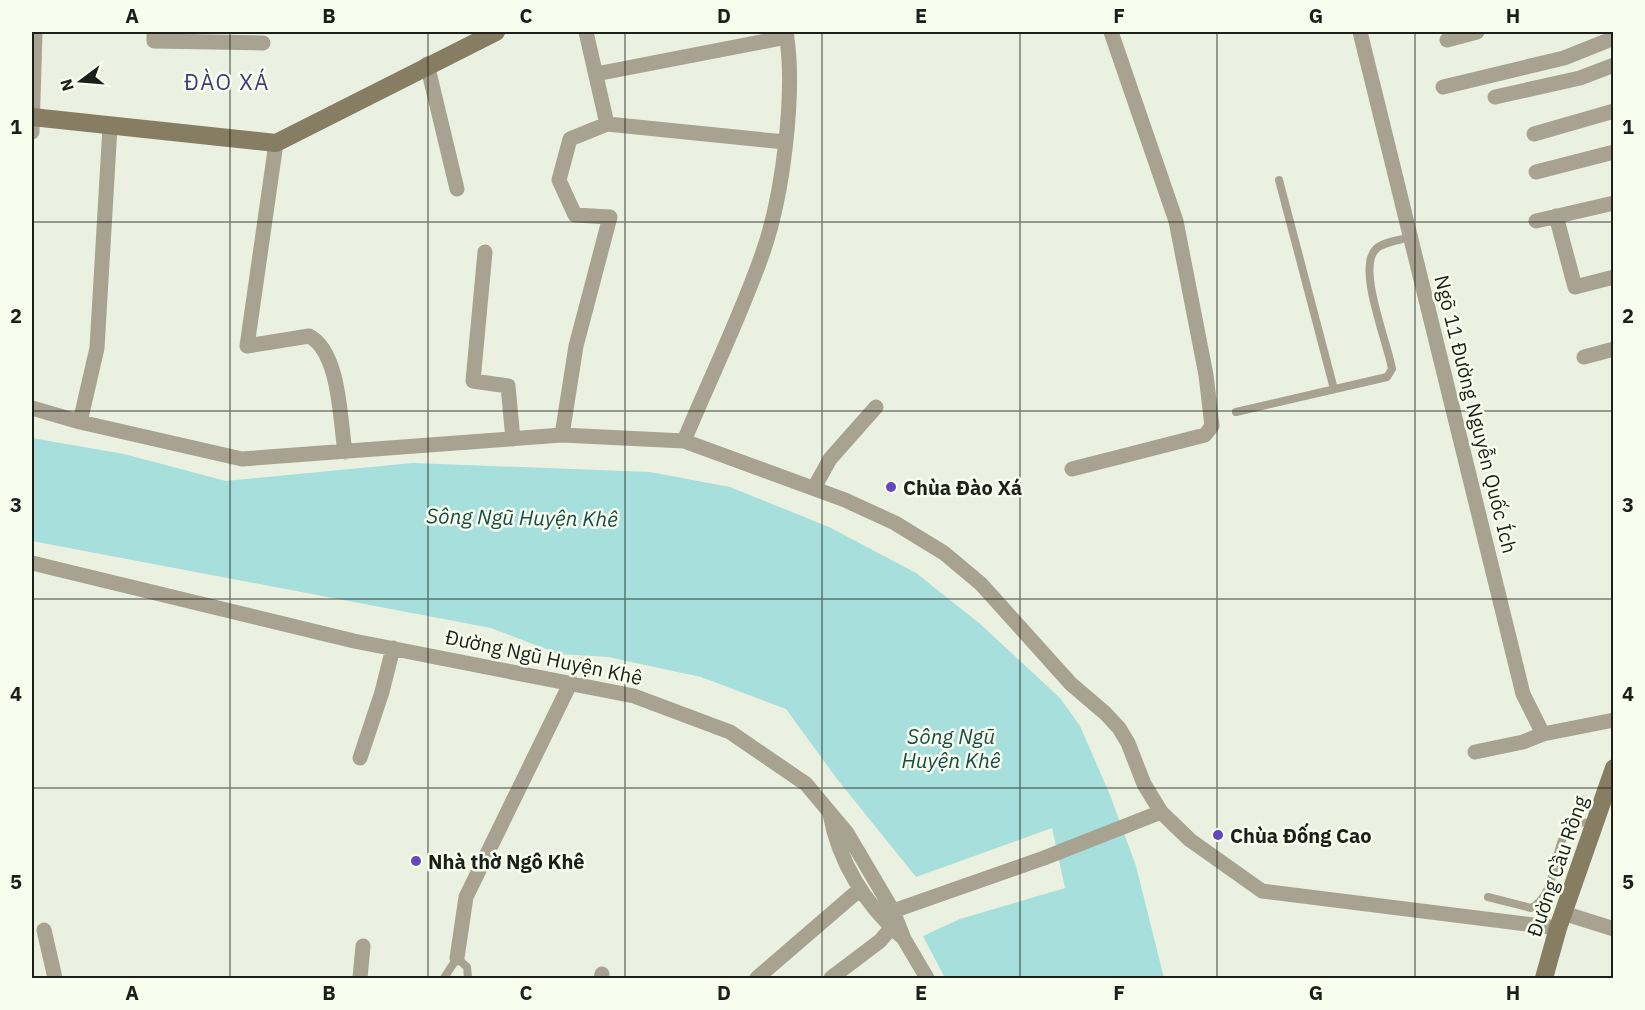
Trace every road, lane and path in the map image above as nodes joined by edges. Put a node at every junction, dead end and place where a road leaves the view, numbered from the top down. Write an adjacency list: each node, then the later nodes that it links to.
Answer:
1 (35, 32): 18 (street)
2 (154, 32): 11 (street)
3 (496, 32): 12 (street)
4 (586, 32): 14 (street)
5 (1111, 32): 46 (street)
6 (1360, 32): 32 (street, Ngõ 11 Đường Nguyễn Quốc Ích)
7 (1477, 32): 10 (street)
8 (786, 34): 14 (street); 24 (street)
9 (1614, 38): 15 (street)
10 (1447, 40)
11 (263, 43)
12 (427, 64): 23 (street); 28 (street)
13 (1614, 64): 16 (street)
14 (596, 74): 19 (street)
15 (1443, 87)
16 (1495, 97)
17 (1614, 111): 22 (street)
18 (32, 117): 20 (street); 21 (street)
19 (607, 124): 24 (street); 42 (street)
20 (110, 127): 23 (street); 41 (street)
21 (32, 132)
22 (1534, 134)
23 (276, 142): 45 (street)
24 (785, 142): 44 (street)
25 (1614, 152): 26 (street)
26 (1536, 172)
27 (1279, 180): 37 (lane)
28 (457, 189)
29 (1614, 202): 30 (street)
30 (1556, 216): 31 (street); 34 (street)
31 (1536, 221)
32 (1411, 237): 37 (lane); 52 (street, Ngõ 11 Đường Nguyễn Quốc Ích)
33 (485, 252): 43 (street)
34 (1614, 277)
35 (1614, 349): 36 (street)
36 (1584, 357)
37 (1334, 389): 40 (lane)
38 (876, 407): 47 (street)
39 (32, 408): 41 (street)
40 (1236, 412)
41 (80, 422): 45 (street)
42 (562, 435): 43 (street); 44 (street)
43 (513, 439): 45 (street)
44 (684, 441): 47 (street)
45 (345, 452)
46 (1072, 469)
47 (814, 488): 58 (street)
48 (32, 563): 49 (street, Đường Ngũ Huyện Khê)
49 (393, 648): 50 (street, Đường Ngũ Huyện Khê); 54 (street)
50 (571, 682): 57 (street, Đường Ngũ Huyện Khê); 69 (street)
51 (1614, 720): 52 (street)
52 (1544, 734): 53 (street)
53 (1475, 752)
54 (360, 758)
55 (1614, 768): 56 (street, Đường Cầu Rồng)
56 (1610, 793): 59 (street, Đường Cầu Rồng)
57 (829, 812): 60 (street); 62 (street, Đường Ngũ Huyện Khê)
58 (1155, 814): 62 (street); 63 (street)
59 (1594, 824): 61 (lane); 63 (street, Đường Cầu Rồng)
60 (859, 890): 64 (street); 70 (street)
61 (1488, 897)
62 (893, 910): 67 (street, Đường Ngũ Huyện Khê)
63 (1561, 920): 65 (street); 77 (street, Đường Cầu Rồng)
64 (891, 928): 67 (street); 75 (street)
65 (1614, 929)
66 (44, 930): 71 (street)
67 (904, 939): 76 (street, Đường Ngũ Huyện Khê)
68 (363, 946): 72 (street)
69 (456, 958): 73 (lane); 74 (lane)
70 (764, 976)
71 (55, 978)
72 (360, 978)
73 (444, 978)
74 (468, 978)
75 (831, 978)
76 (927, 978)
77 (1544, 978)

